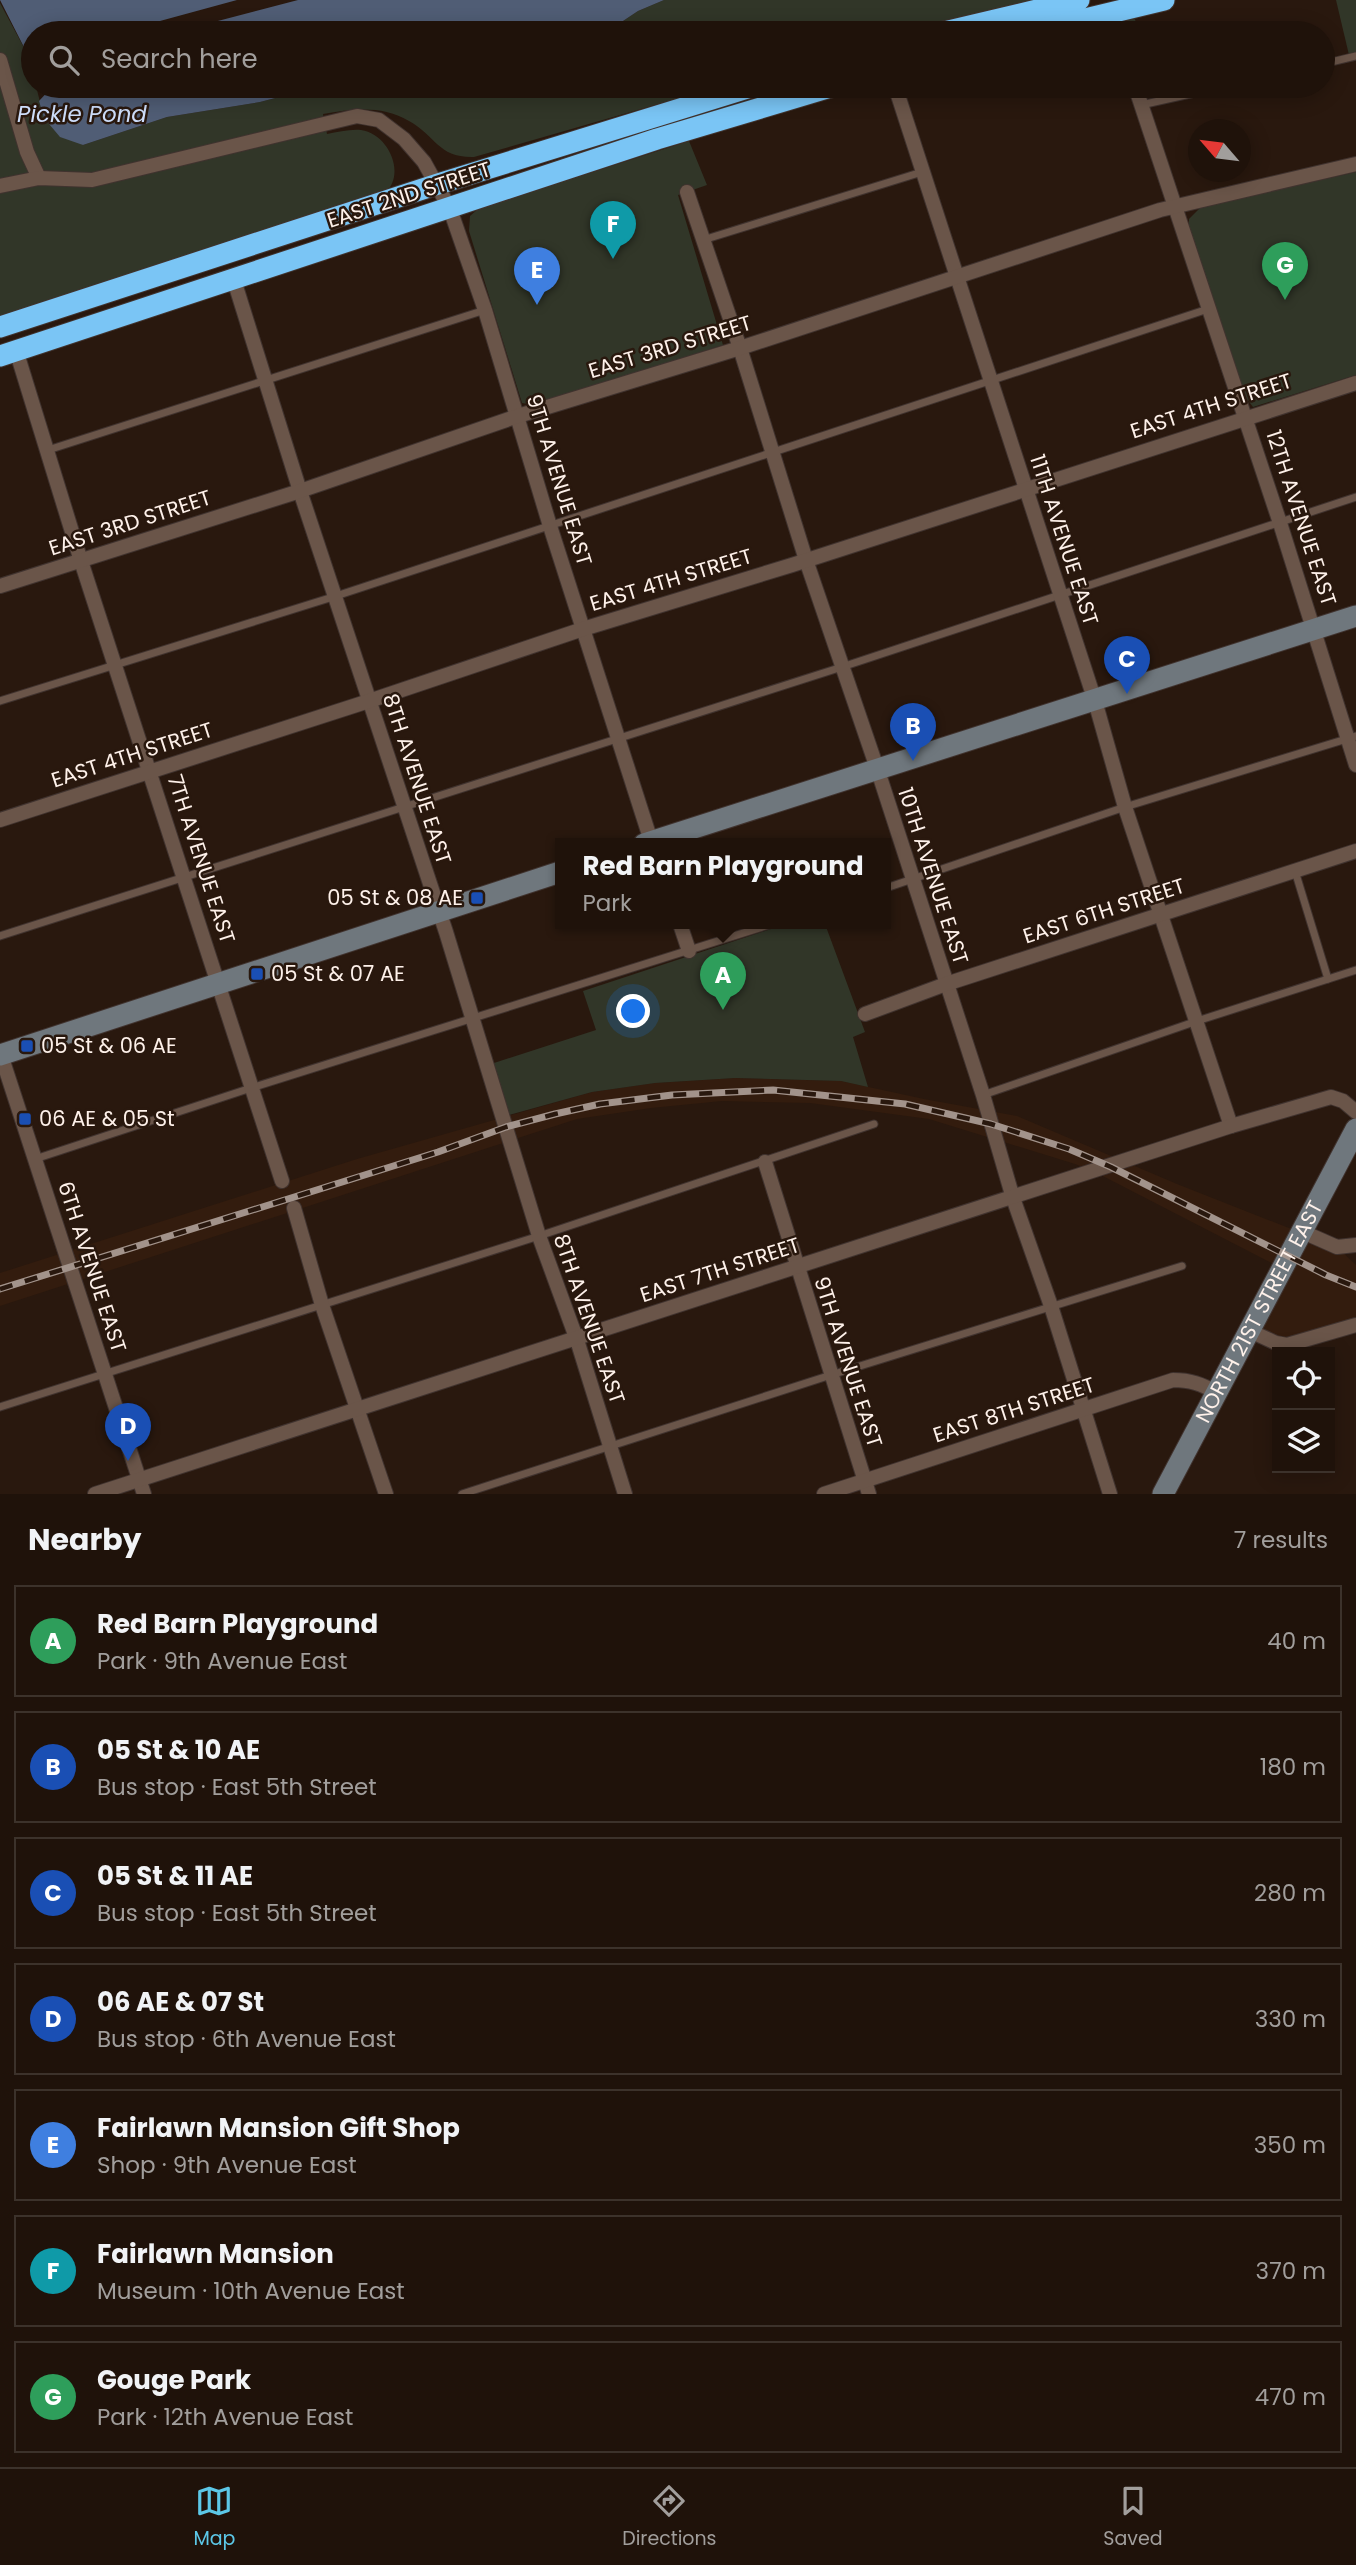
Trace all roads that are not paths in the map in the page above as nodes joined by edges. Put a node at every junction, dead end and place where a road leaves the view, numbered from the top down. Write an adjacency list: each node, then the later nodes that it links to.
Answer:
1 (1079, 0): 3 (highway)
2 (1164, 0): 4 (highway)
3 (991, 21)
4 (1077, 21)
5 (1356, 56): 7 (lane)
6 (0, 60): 16 (street)
7 (1335, 61)
8 (715, 98): 17 (highway, EAST 2ND STREET)
9 (794, 98): 21 (highway, EAST 2ND STREET)
10 (899, 98): 15 (street, 11TH AVENUE EAST)
11 (1139, 98): 13 (street, 12TH AVENUE EAST)
12 (1172, 98): 13 (lane)
13 (1141, 105): 20 (street, 12TH AVENUE EAST)
14 (1356, 164): 20 (street, EAST 3RD STREET)
15 (923, 171): 22 (lane); 23 (street, 11TH AVENUE EAST)
16 (38, 178): 17 (street, 9TH AVENUE EAST); 18 (street, 9TH AVENUE EAST)
17 (438, 184): 21 (street, 9TH AVENUE EAST); 27 (highway, EAST 2ND STREET)
18 (0, 186)
19 (687, 192): 22 (street, 10TH AVENUE EAST)
20 (1173, 206): 23 (street, EAST 3RD STREET); 25 (street, 12TH AVENUE EAST)
21 (450, 209): 24 (highway, EAST 2ND STREET); 26 (street, 9TH AVENUE EAST)
22 (703, 240): 28 (street, 10TH AVENUE EAST)
23 (957, 276): 28 (street, EAST 3RD STREET); 31 (street, 11TH AVENUE EAST)
24 (233, 277): 29 (highway, EAST 2ND STREET); 30 (street, 8TH AVENUE EAST)
25 (1208, 309): 31 (lane); 34 (street, 12TH AVENUE EAST)
26 (485, 310): 30 (lane); 33 (street, 9TH AVENUE EAST)
27 (0, 327)
28 (740, 348): 33 (street, EAST 3RD STREET); 36 (street, 10TH AVENUE EAST)
29 (8, 353): 35 (street, 7TH AVENUE EAST)
30 (265, 379): 35 (lane); 38 (street, 8TH AVENUE EAST)
31 (990, 381): 36 (lane); 37 (street, 11TH AVENUE EAST)
32 (1356, 383): 34 (street, EAST 4TH STREET)
33 (518, 416): 38 (street, EAST 3RD STREET); 41 (street, 9TH AVENUE EAST)
34 (1246, 417): 37 (street, EAST 4TH STREET); 40 (street, 12TH AVENUE EAST)
35 (48, 450): 43 (street, 7TH AVENUE EAST)
36 (772, 452): 41 (lane); 42 (street, 10TH AVENUE EAST)
37 (1025, 488): 42 (street, EAST 4TH STREET); 46 (street, 11TH AVENUE EAST)
38 (300, 491): 43 (street, EAST 3RD STREET); 45 (street, 8TH AVENUE EAST)
39 (1356, 497): 40 (lane)
40 (1280, 523): 46 (lane); 49 (street, 12TH AVENUE EAST)
41 (550, 526): 45 (lane); 48 (street, 9TH AVENUE EAST)
42 (806, 560): 48 (street, EAST 4TH STREET); 51 (street, 10TH AVENUE EAST)
43 (81, 561): 44 (street, EAST 3RD STREET); 50 (street, 7TH AVENUE EAST)
44 (0, 586)
45 (336, 596): 50 (lane); 53 (street, 8TH AVENUE EAST)
46 (1060, 596): 51 (lane); 54 (street, 11TH AVENUE EAST)
47 (1356, 616): 49 (street)
48 (583, 629): 53 (street, EAST 4TH STREET); 55 (street, 9TH AVENUE EAST)
49 (1315, 630): 54 (street); 56 (street, 12TH AVENUE EAST)
50 (114, 664): 52 (lane); 58 (street, 7TH AVENUE EAST)
51 (842, 667): 55 (lane); 59 (street, 10TH AVENUE EAST)
52 (0, 701)
53 (369, 701): 58 (street, EAST 4TH STREET); 60 (street, 8TH AVENUE EAST)
54 (1095, 701): 59 (street); 61 (street, 11TH AVENUE EAST)
55 (618, 738): 60 (lane); 63 (street, 9TH AVENUE EAST)
56 (1352, 738): 57 (street, 12TH AVENUE EAST); 61 (lane)
57 (1356, 765)
58 (150, 771): 62 (street, EAST 4TH STREET); 68 (street, 7TH AVENUE EAST)
59 (878, 771): 64 (street); 69 (street, 10TH AVENUE EAST)
60 (404, 805): 68 (lane); 71 (street, 8TH AVENUE EAST)
61 (1125, 807): 69 (lane); 72 (street, 11TH AVENUE EAST)
62 (0, 820)
63 (648, 838)
64 (665, 838)
65 (1356, 851): 66 (street, EAST 6TH STREET)
66 (1295, 870): 72 (street, EAST 6TH STREET); 78 (lane)
67 (555, 874): 71 (street)
68 (184, 876): 75 (lane); 79 (street, 7TH AVENUE EAST)
69 (911, 879): 70 (lane); 80 (street, 10TH AVENUE EAST)
70 (891, 886)
71 (440, 913): 79 (street); 82 (street, 8TH AVENUE EAST)
72 (1161, 915): 80 (street, EAST 6TH STREET); 83 (street, 11TH AVENUE EAST)
73 (682, 929): 76 (street)
74 (757, 929): 76 (lane)
75 (0, 936)
76 (689, 951): 82 (lane)
77 (1356, 970): 78 (lane)
78 (1328, 979): 83 (lane)
79 (219, 983): 84 (street); 85 (street, 7TH AVENUE EAST)
80 (946, 984): 81 (street, EAST 6TH STREET); 86 (street, 10TH AVENUE EAST)
81 (865, 1014)
82 (473, 1019): 85 (lane); 97 (street, 8TH AVENUE EAST)
83 (1197, 1021): 86 (lane); 89 (street, 11TH AVENUE EAST)
84 (0, 1054): 91 (street, 6TH AVENUE EAST)
85 (251, 1088): 91 (lane); 93 (street, 7TH AVENUE EAST)
86 (983, 1094): 94 (street, 10TH AVENUE EAST)
87 (1356, 1112): 89 (street, EAST 7TH STREET)
88 (874, 1124): 92 (lane)
89 (1231, 1126): 94 (street, EAST 7TH STREET)
90 (1356, 1129): 96 (street, NORTH 21ST STREET EAST)
91 (35, 1159): 106 (street, 6TH AVENUE EAST)
92 (765, 1162): 97 (lane); 100 (street, 9TH AVENUE EAST)
93 (282, 1181)
94 (1013, 1198): 100 (street, EAST 7TH STREET); 102 (street, 10TH AVENUE EAST)
95 (294, 1208): 101 (street)
96 (1303, 1232): 98 (street); 104 (street, NORTH 21ST STREET EAST)
97 (539, 1236): 101 (lane); 105 (street, 8TH AVENUE EAST)
98 (1356, 1245)
99 (1182, 1266): 102 (lane)
100 (796, 1268): 105 (street, EAST 7TH STREET); 107 (street, 9TH AVENUE EAST)
101 (322, 1305): 106 (lane); 110 (street)
102 (1051, 1306): 107 (lane); 111 (street, 10TH AVENUE EAST)
103 (1356, 1325): 104 (street)
104 (1250, 1331): 108 (street, NORTH 21ST STREET EAST)
105 (577, 1339): 110 (street, EAST 7TH STREET); 112 (street, 8TH AVENUE EAST)
106 (105, 1374): 109 (lane); 113 (street, 6TH AVENUE EAST)
107 (831, 1375): 112 (lane); 114 (street, 9TH AVENUE EAST)
108 (1217, 1393): 111 (street, EAST 8TH STREET); 121 (street, NORTH 21ST STREET EAST)
109 (0, 1408)
110 (359, 1410): 113 (street, EAST 7TH STREET); 116 (street)
111 (1083, 1410): 114 (street, EAST 8TH STREET); 120 (street, 10TH AVENUE EAST)
112 (610, 1446): 117 (lane); 118 (street, 8TH AVENUE EAST)
113 (141, 1487): 115 (street, EAST 7TH STREET)
114 (867, 1487): 119 (street, EAST 8TH STREET)
115 (95, 1494)
116 (386, 1494)
117 (462, 1494)
118 (625, 1494)
119 (824, 1494)
120 (1110, 1494)
121 (1163, 1494)

